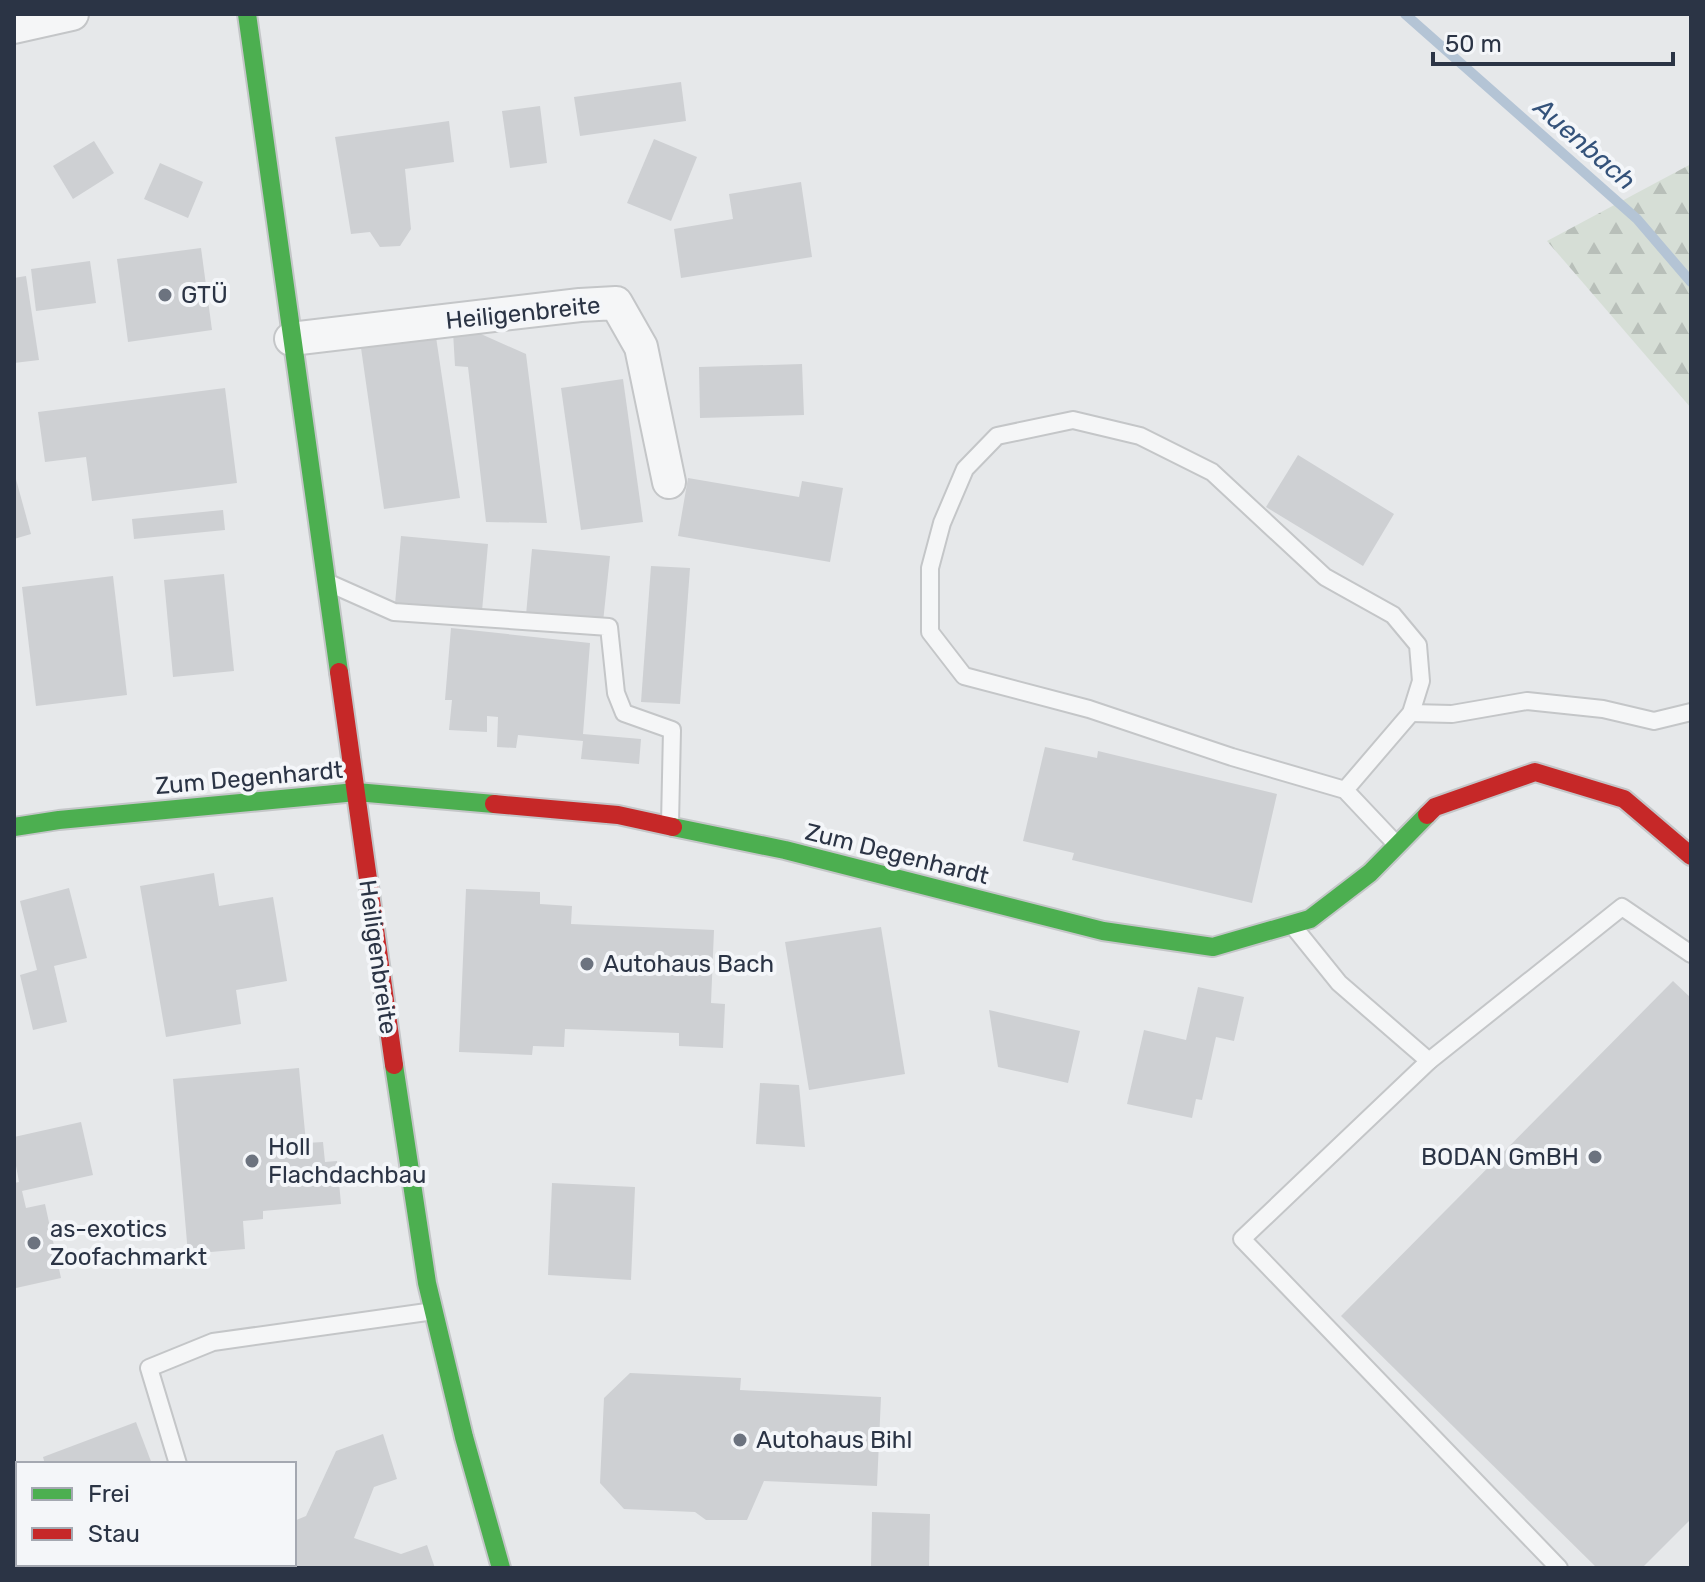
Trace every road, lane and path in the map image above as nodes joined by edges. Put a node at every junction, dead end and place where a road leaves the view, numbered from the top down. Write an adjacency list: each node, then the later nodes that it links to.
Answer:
1 (72, 14): 3 (street)
2 (247, 14): 4 (street, Heiligenbreite)
3 (14, 27)
4 (291, 339): 5 (street, Heiligenbreite); 6 (street, Heiligenbreite)
5 (669, 482)
6 (326, 582): 10 (street, Heiligenbreite); 11 (lane)
7 (1691, 712): 8 (lane)
8 (1411, 713): 9 (lane); 9 (lane)
9 (1345, 790): 13 (lane)
10 (356, 792): 11 (street, Zum Degenhardt); 12 (street, Zum Degenhardt); 18 (street, Heiligenbreite)
11 (670, 826): 15 (street, Zum Degenhardt)
12 (14, 827)
13 (1397, 846): 14 (street, Zum Degenhardt); 15 (street, Zum Degenhardt)
14 (1691, 856)
15 (1292, 925): 17 (lane)
16 (1691, 954): 17 (lane)
17 (1429, 1061): 21 (lane)
18 (435, 1311): 19 (lane); 20 (street, Heiligenbreite)
19 (177, 1462)
20 (501, 1568)
21 (1559, 1568)

